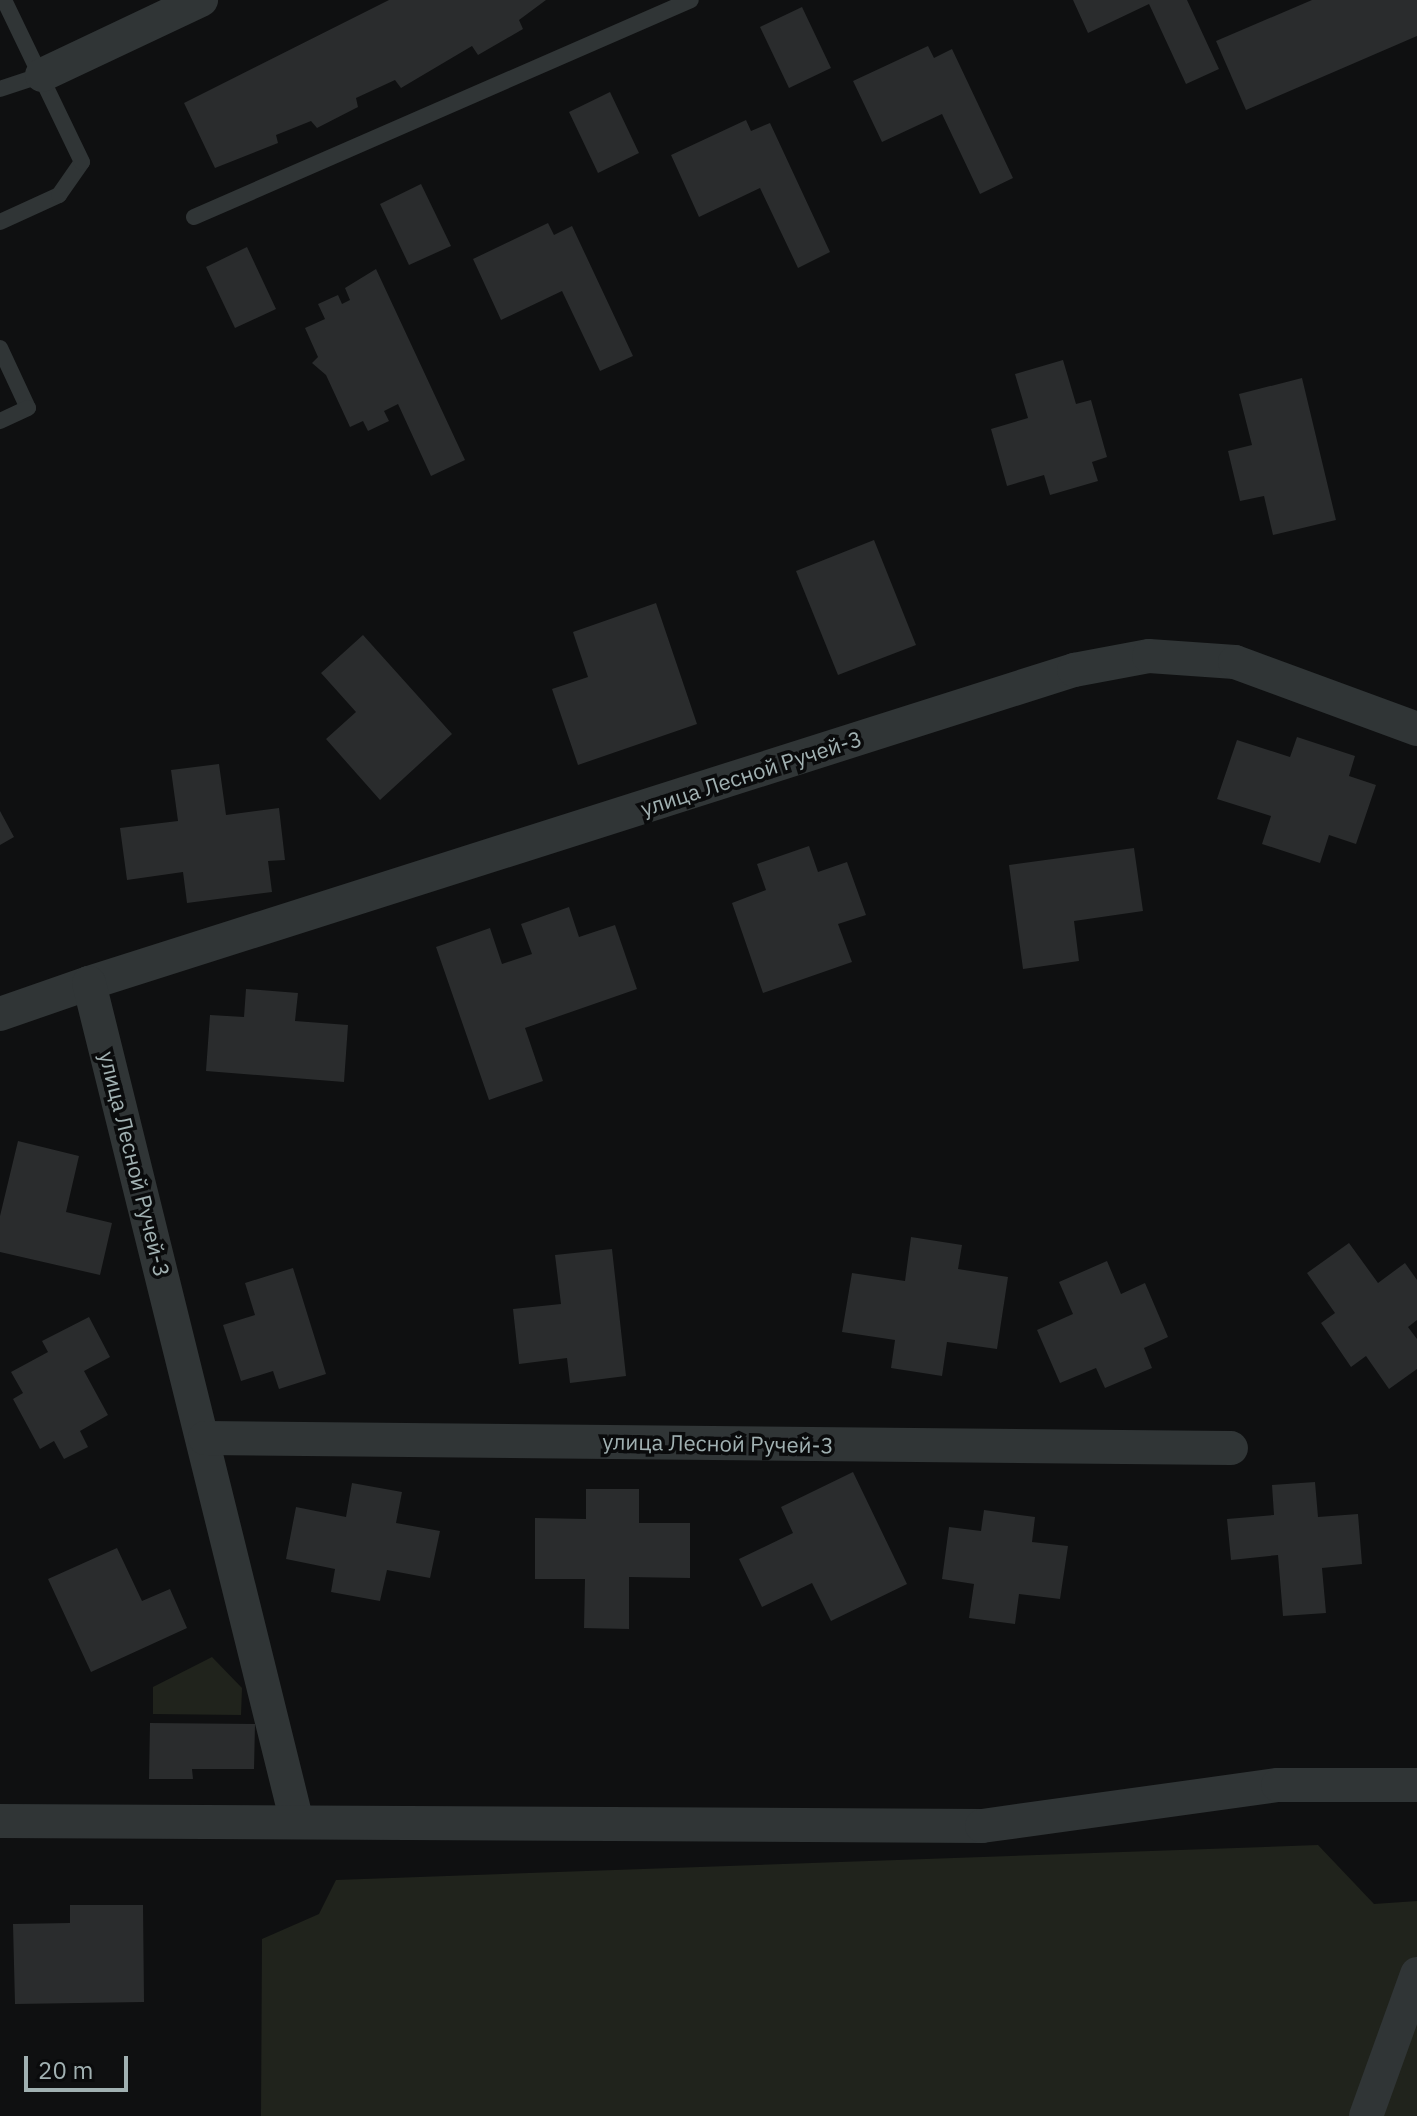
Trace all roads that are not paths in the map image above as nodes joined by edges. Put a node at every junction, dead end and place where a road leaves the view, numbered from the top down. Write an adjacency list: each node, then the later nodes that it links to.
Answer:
1 (4, 0): 4 (lane)
2 (201, 0): 4 (street)
3 (691, 0): 6 (lane)
4 (42, 75): 5 (lane); 7 (lane)
5 (0, 89)
6 (194, 217)
7 (0, 222)
8 (0, 348): 9 (lane)
9 (0, 421)
10 (1417, 729): 11 (street, улица Лесной Ручей-3)
11 (89, 983): 12 (street, улица Лесной Ручей-3); 13 (street, улица Лесной Ручей-3)
12 (0, 1014)
13 (205, 1438): 14 (street, улица Лесной Ручей-3); 16 (street, улица Лесной Ручей-3)
14 (1231, 1448)
15 (1417, 1785): 16 (street)
16 (296, 1818): 17 (street)
17 (0, 1821)
18 (1417, 1974): 19 (street)
19 (1366, 2116)

